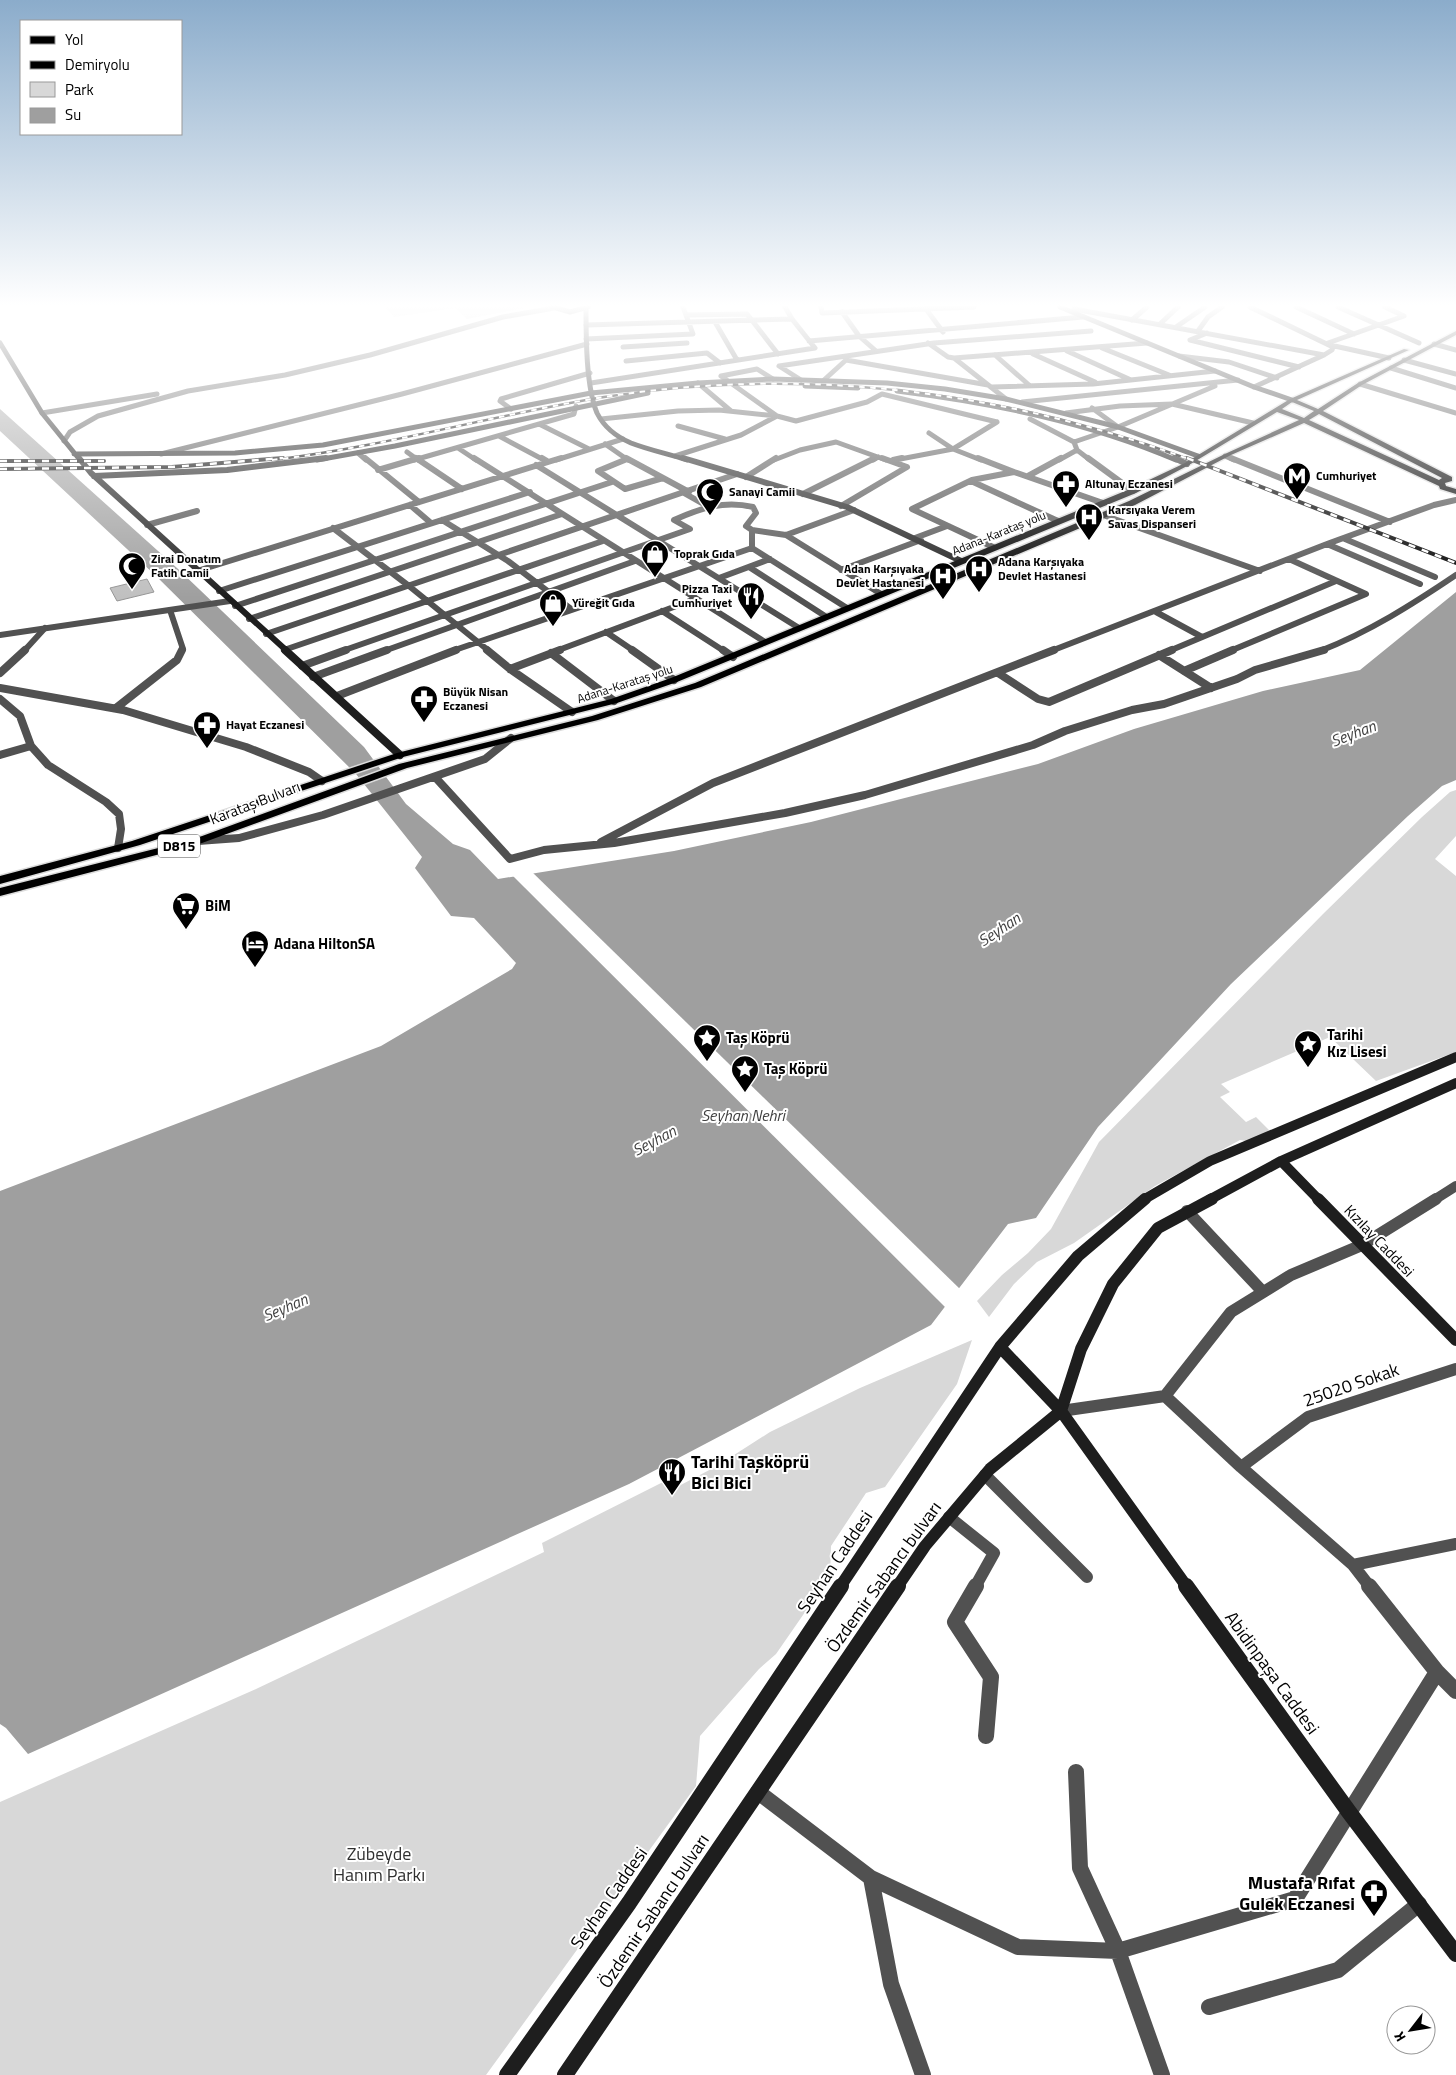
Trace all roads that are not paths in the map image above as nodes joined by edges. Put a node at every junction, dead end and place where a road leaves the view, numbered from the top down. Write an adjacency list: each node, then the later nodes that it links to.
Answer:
1 (593, 403): 34 (main road)
2 (37, 404): 29 (main road)
3 (95, 404): 29 (street)
4 (142, 404): 46 (street)
5 (364, 404): 56 (street)
6 (503, 404): 24 (street)
7 (539, 404): 24 (main road)
8 (588, 404): 22 (main road)
9 (723, 404): 28 (street)
10 (759, 404): 32 (street)
11 (860, 404): 32 (street)
12 (922, 404): 51 (street)
13 (980, 404): 41 (main road)
14 (1029, 404): 30 (main road)
15 (1087, 404): 26 (street)
16 (1126, 404): 23 (street)
17 (1172, 404): 23 (street); 33 (street); 37 (street)
18 (1285, 404): 25 (main road, Adana-Karataş yolu / D815)
19 (1302, 404): 27 (main road)
20 (1328, 404): 27 (main road, Adana-Karataş yolu / D815)
21 (1426, 404): 31 (street)
22 (576, 406): 38 (street); 54 (main road)
23 (1128, 406): 26 (street); 33 (street)
24 (511, 409): 56 (main road)
25 (1276, 409): 36 (main road); 37 (main road, Adana-Karataş yolu / D815)
26 (1095, 410): 30 (street); 40 (street)
27 (1318, 410): 36 (main road, Adana-Karataş yolu / D815); 75 (main road)
28 (731, 411): 32 (street); 34 (street)
29 (42, 413): 46 (main road)
30 (1066, 413): 40 (main road)
31 (1456, 413)
32 (777, 416): 45 (street)
33 (1142, 417): 40 (street)
34 (601, 419): 44 (main road)
35 (1030, 419): 47 (street)
36 (1305, 420): 59 (main road, Adana-Karataş yolu / D815); 78 (main road)
37 (1253, 423): 58 (main road, Adana-Karataş yolu / D815)
38 (539, 424): 43 (street); 50 (street)
39 (678, 426): 45 (street)
40 (1118, 426): 41 (street); 58 (main road)
41 (1102, 432): 47 (street); 65 (main road)
42 (929, 433): 51 (street)
43 (500, 436): 49 (street); 63 (street)
44 (622, 439): 48 (street); 57 (main road)
45 (726, 440): 57 (street)
46 (64, 441): 55 (main road)
47 (1074, 442): 52 (street)
48 (605, 444): 50 (street); 62 (street)
49 (458, 448): 61 (street); 71 (street)
50 (589, 449): 63 (street)
51 (953, 449): 64 (street); 68 (street)
52 (1077, 450): 72 (street); 80 (street)
53 (407, 452): 61 (street)
54 (358, 453): 67 (street); 70 (main road)
55 (74, 454): 56 (main road); 70 (main road)
56 (160, 454)
57 (675, 456): 69 (main road)
58 (1198, 456): 65 (main road, Adana-Karataş yolu / D815)
59 (1225, 456): 96 (main road, Adana-Karataş yolu / D815); 100 (street)
60 (878, 457): 64 (street); 73 (street); 85 (street)
61 (418, 459): 67 (street); 79 (street)
62 (627, 459): 74 (street); 77 (street)
63 (547, 461): 66 (street)
64 (892, 461): 92 (street)
65 (1187, 464): 80 (main road, Adana-Karataş yolu / D815)
66 (536, 465): 71 (street); 82 (street)
67 (378, 470): 87 (street)
68 (1014, 472): 72 (street); 76 (street)
69 (737, 474): 73 (main road); 83 (street)
70 (94, 476): 102 (main road)
71 (505, 476): 79 (street); 81 (street)
72 (1028, 476): 89 (street)
73 (746, 477): 85 (main road)
74 (663, 478): 77 (street); 83 (street)
75 (1452, 479): 78 (main road)
76 (970, 481): 99 (street); 103 (street)
77 (612, 482): 82 (street)
78 (1441, 484): 84 (main road)
79 (462, 489): 87 (street)
80 (1133, 491): 89 (main road, Adana-Karataş yolu / D815)
81 (530, 492): 88 (street); 98 (street)
82 (582, 492): 88 (street); 97 (street)
83 (687, 492): 91 (street); 97 (street)
84 (1456, 492)
85 (803, 494): 92 (main road)
86 (1456, 500): 100 (street)
87 (419, 502): 90 (street)
88 (546, 503): 95 (street); 106 (street)
89 (1103, 503): 99 (main road, Adana-Karataş yolu / D815)
90 (410, 505): 101 (street); 105 (street)
91 (707, 506): 107 (street); 111 (street)
92 (841, 506): 93 (main road)
93 (854, 510): 108 (street); 109 (main road)
94 (197, 511): 102 (street)
95 (562, 514): 104 (street); 113 (street)
96 (1103, 515): 130 (street); 181 (main road, Adana-Karataş yolu / D815)
97 (617, 516): 104 (street); 111 (street)
98 (442, 520): 101 (street); 106 (street)
99 (1058, 521): 116 (main road, Adana-Karataş yolu / D815)
100 (1390, 522): 110 (street)
101 (431, 523): 115 (street)
102 (147, 525): 129 (main road)
103 (947, 526): 109 (street); 116 (street)
104 (582, 527): 112 (street); 119 (street)
105 (333, 528): 115 (street); 129 (street)
106 (462, 530): 113 (street); 121 (street)
107 (752, 530): 108 (street); 117 (street)
108 (786, 535): 128 (street)
109 (918, 539): 124 (main road); 128 (street)
110 (1345, 539): 114 (street); 133 (street)
111 (658, 540): 118 (street); 125 (street)
112 (603, 541): 118 (street); 127 (street)
113 (478, 543): 119 (street); 131 (street)
114 (1327, 544): 122 (street); 138 (street)
115 (357, 547): 121 (street); 140 (street)
116 (993, 547): 124 (main road, Adana-Karataş yolu / D815)
117 (752, 548): 120 (street); 125 (street)
118 (621, 552): 123 (street); 137 (street)
119 (498, 555): 127 (street); 139 (street)
120 (770, 559): 126 (street); 146 (street)
121 (374, 560): 131 (street); 145 (street)
122 (1289, 560): 130 (street); 136 (street)
123 (635, 561): 135 (street); 141 (street)
124 (961, 561): 142 (main road, Adana-Karataş yolu / D815)
125 (700, 566): 134 (street); 135 (street)
126 (749, 567): 134 (street); 152 (street)
127 (519, 569): 137 (street); 144 (street)
128 (841, 570): 142 (street)
129 (197, 571): 140 (main road)
130 (1260, 571): 150 (street)
131 (390, 572): 139 (street); 153 (street)
132 (1456, 575): 175 (street)
133 (1435, 577)
134 (719, 578): 156 (street)
135 (663, 579): 143 (street); 148 (street)
136 (1336, 581): 160 (street); 169 (street)
137 (536, 582): 141 (street); 151 (street)
138 (1420, 584)
139 (409, 586): 144 (street); 158 (street)
140 (219, 591): 145 (main road)
141 (549, 591): 148 (street); 154 (street)
142 (881, 594): 146 (main road, Adana-Karataş yolu / D815)
143 (694, 599): 149 (street); 162 (street)
144 (427, 601): 151 (street); 163 (street)
145 (232, 603): 147 (street); 153 (main road)
146 (847, 608): 152 (main road, Adana-Karataş yolu / D815)
147 (172, 609): 155 (street); 179 (street)
148 (571, 609): 161 (street)
149 (662, 611): 157 (street); 166 (street)
150 (1156, 612): 160 (street); 171 (street)
151 (443, 615): 154 (street); 167 (street)
152 (825, 616): 156 (main road, Adana-Karataş yolu / D815)
153 (249, 619): 158 (main road)
154 (455, 625): 161 (street); 172 (street)
155 (45, 628): 159 (street); 170 (street)
156 (799, 628): 162 (main road, Adana-Karataş yolu / D815)
157 (606, 632): 164 (street); 173 (street)
158 (266, 634): 163 (main road)
159 (0, 635)
160 (1202, 638): 165 (street)
161 (477, 642): 168 (street); 176 (street)
162 (765, 642): 166 (main road, Adana-Karataş yolu / D815)
163 (284, 650): 167 (main road)
164 (551, 653): 168 (street); 178 (street)
165 (1159, 655): 169 (street); 171 (street)
166 (733, 657): 173 (main road, Adana-Karataş yolu / D815)
167 (302, 666): 172 (main road)
168 (510, 669): 180 (street)
169 (1184, 671): 175 (street)
170 (0, 673)
171 (998, 673): 190 (street)
172 (313, 676): 176 (main road)
173 (674, 680): 178 (main road, Adana-Karataş yolu / D815)
174 (0, 688): 179 (street)
175 (1211, 688): 190 (street)
176 (337, 696): 184 (main road)
177 (0, 699): 182 (street)
178 (614, 701): 180 (main road, Adana-Karataş yolu / D815)
179 (116, 708): 188 (street)
180 (572, 712): 184 (main road, Adana-Karataş yolu / D815)
181 (511, 738): 186 (main road, Adana-Karataş yolu / D815); 187 (street)
182 (31, 746): 183 (street); 191 (street)
183 (0, 755)
184 (400, 755): 185 (main road, Adana-Karataş yolu / D815)
185 (389, 759): 188 (main road, Karataş Bulvarı / D815)
186 (403, 766): 189 (main road, Karataş Bulvarı / D815)
187 (435, 776): 189 (street); 190 (street)
188 (322, 781): 191 (main road, Karataş Bulvarı / D815)
189 (198, 841): 193 (main road, Karataş Bulvarı / D815)
190 (594, 845)
191 (118, 848): 192 (main road, Karataş Bulvarı / D815)
192 (0, 880)
193 (0, 892)
194 (1456, 1057): 202 (main road, Seyhan Caddesi)
195 (1456, 1083): 196 (main road)
196 (1282, 1161): 198 (main road); 199 (main road, Kızılay Caddesi)
197 (1456, 1186): 199 (street)
198 (1187, 1211): 200 (street); 205 (main road)
199 (1362, 1245): 200 (street); 201 (main road, Kızılay Caddesi)
200 (1263, 1292): 204 (street)
201 (1456, 1340)
202 (1000, 1347): 205 (main road, Abidinpaşa Caddesi); 224 (main road, Seyhan Caddesi)
203 (1456, 1370): 206 (street, 25020 Sokak)
204 (1165, 1396): 205 (street); 206 (street)
205 (1061, 1411): 207 (main road, Özdemir Sabancı bulvarı); 217 (main road, Abidinpaşa Caddesi)
206 (1241, 1467): 210 (street)
207 (985, 1475): 208 (main road, Özdemir Sabancı bulvarı); 211 (street)
208 (949, 1517): 214 (street); 216 (main road, Özdemir Sabancı bulvarı)
209 (1456, 1544): 210 (street)
210 (1353, 1565): 212 (street)
211 (1088, 1577)
212 (1437, 1672): 213 (street); 217 (street)
213 (1456, 1691)
214 (986, 1736)
215 (1076, 1772): 220 (street)
216 (758, 1792): 218 (street); 223 (main road, Özdemir Sabancı bulvarı)
217 (1349, 1812): 219 (main road, Abidinpaşa Caddesi); 220 (street)
218 (871, 1878): 220 (street); 225 (street)
219 (1418, 1904): 221 (main road, Abidinpaşa Caddesi); 222 (street)
220 (1118, 1951): 226 (street)
221 (1456, 1954)
222 (1209, 2007)
223 (567, 2074)
224 (507, 2075)
225 (923, 2075)
226 (1162, 2075)

